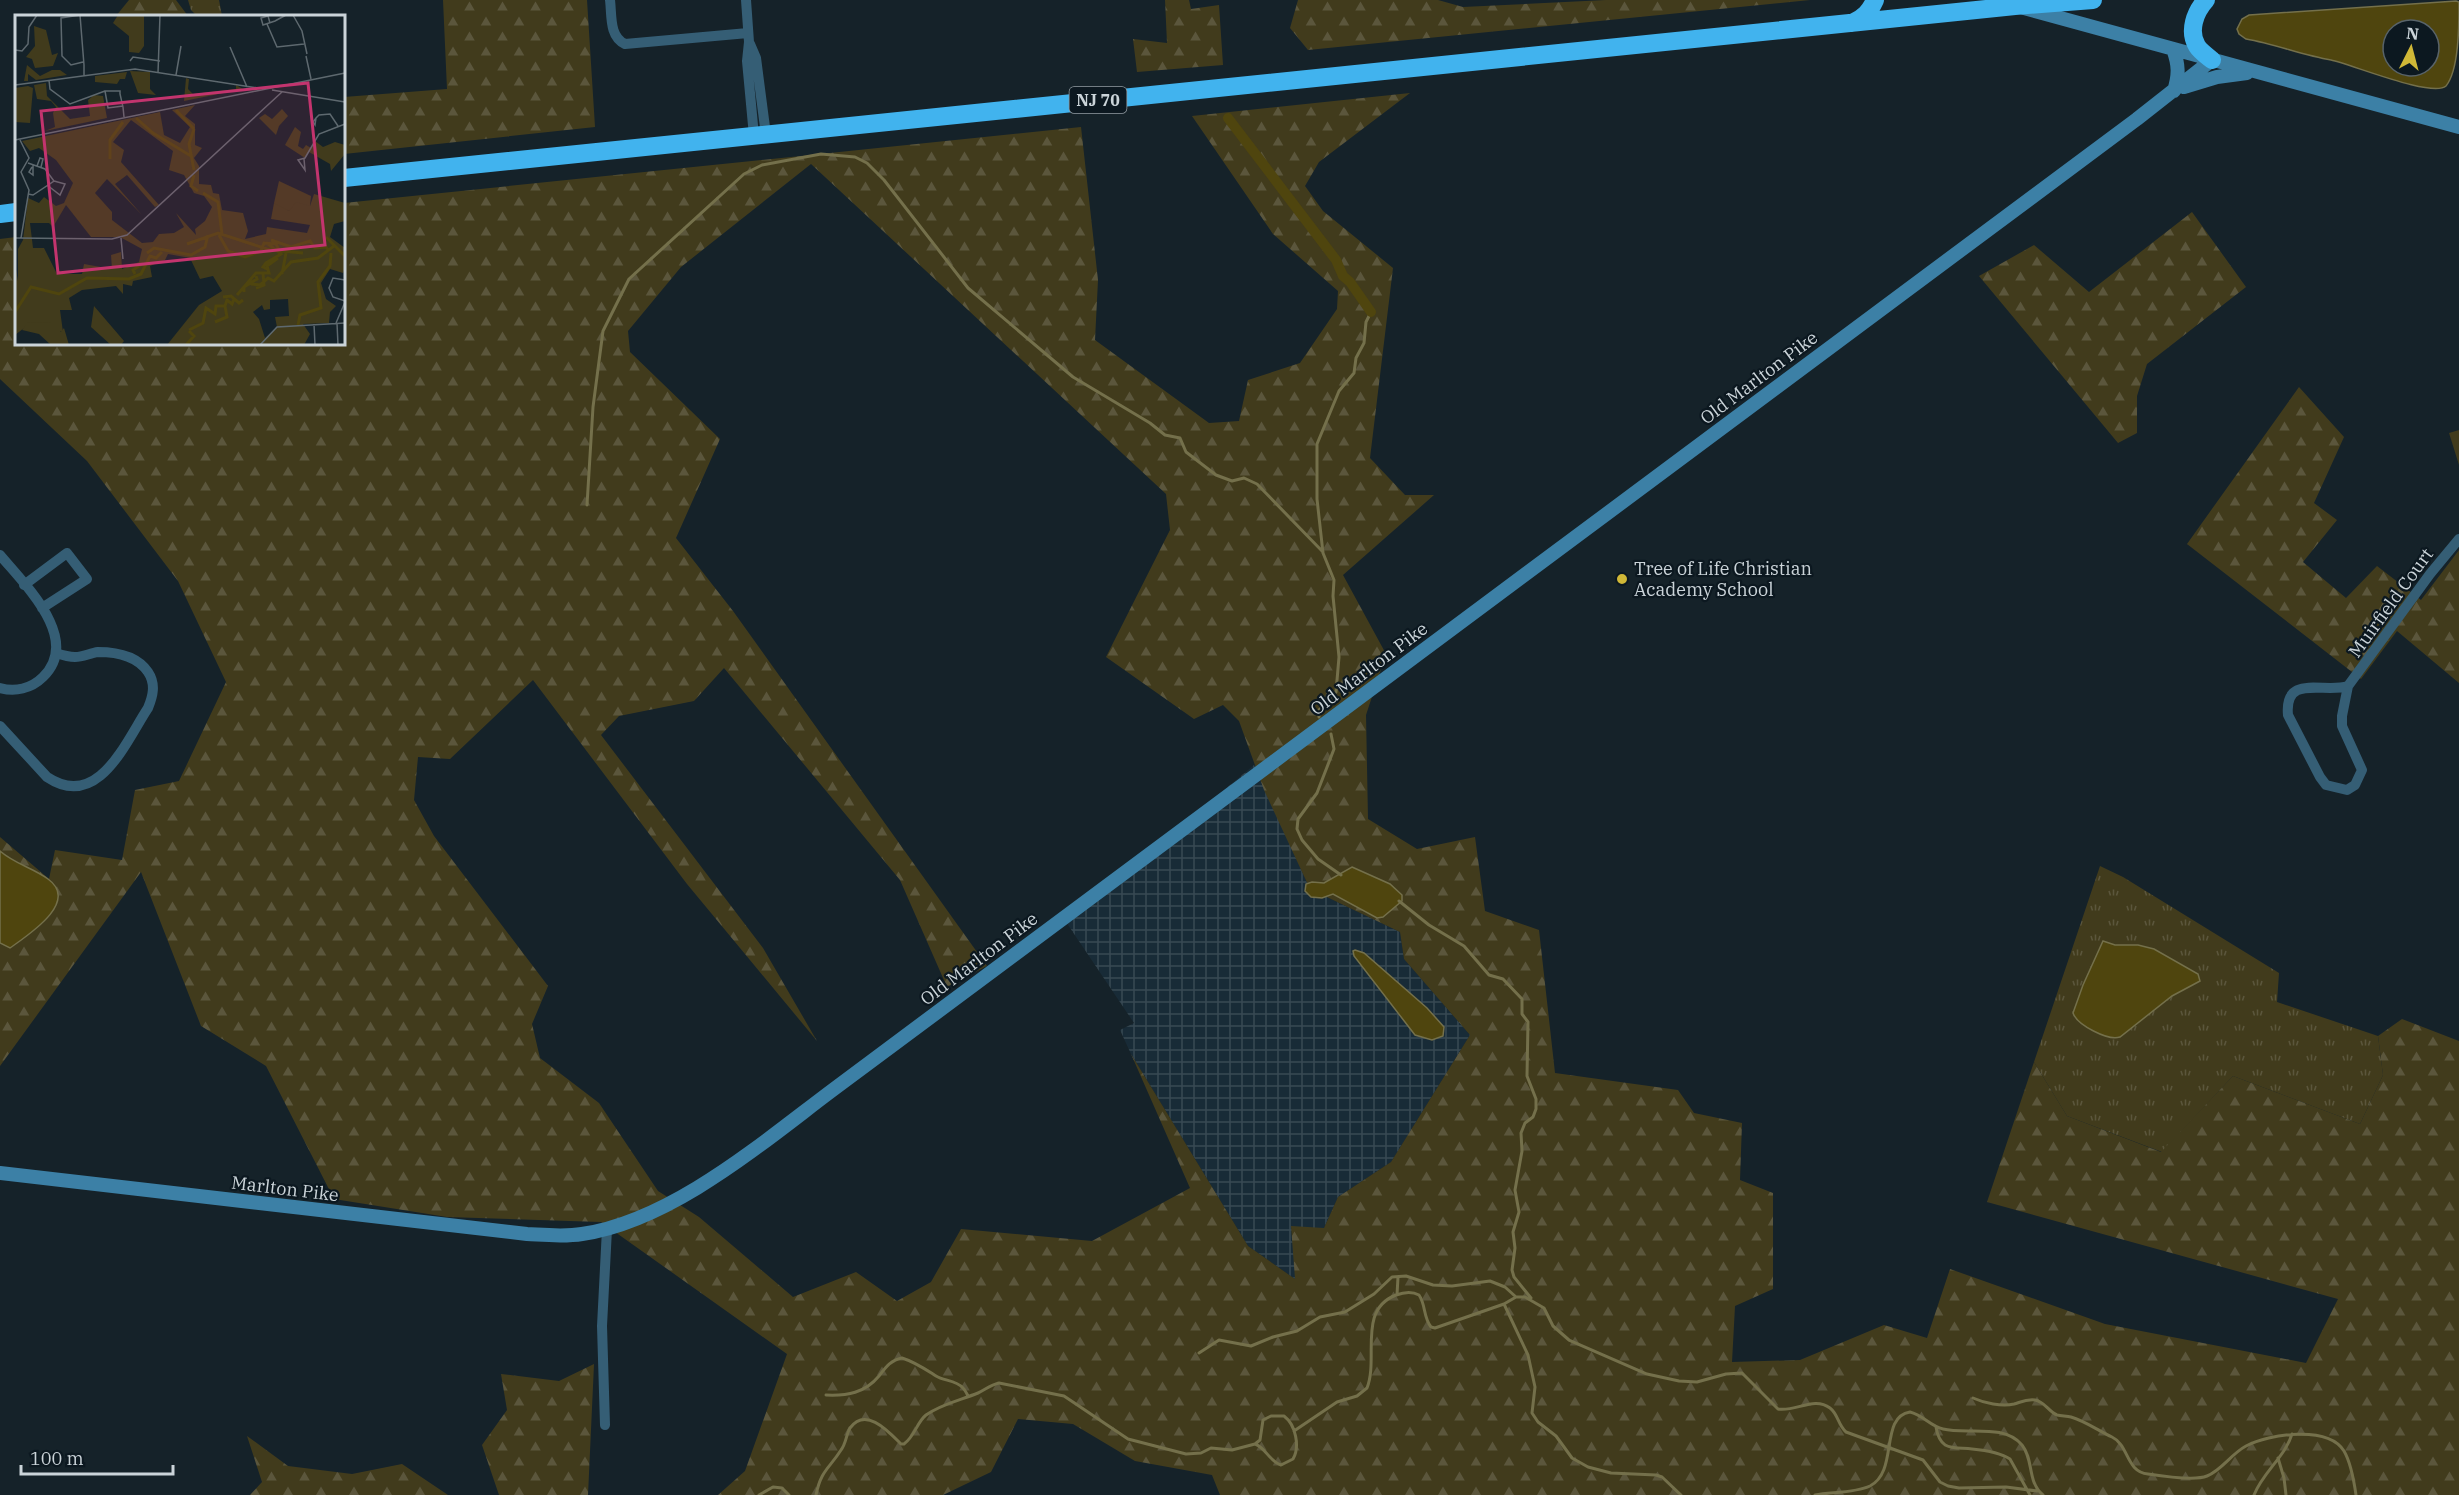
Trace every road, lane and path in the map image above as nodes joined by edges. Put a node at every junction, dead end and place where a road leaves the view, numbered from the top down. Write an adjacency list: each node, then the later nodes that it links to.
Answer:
1 (610, 0): 9 (street)
2 (746, 0): 9 (street)
3 (1875, 0): 8 (highway)
4 (1992, 0): 7 (street)
5 (2093, 0): 7 (highway, NJ 70)
6 (2206, 0): 11 (highway)
7 (2015, 6): 8 (highway, NJ 70); 10 (street)
8 (1852, 23): 15 (highway, NJ 70)
9 (748, 37): 15 (street)
10 (2173, 49): 11 (street); 13 (street)
11 (2212, 60): 12 (street); 13 (street)
12 (2262, 73): 13 (street); 14 (street)
13 (2174, 91): 28 (street, Old Marlton Pike)
14 (2459, 127)
15 (760, 135): 16 (highway, NJ 70)
16 (345, 178)
17 (15, 212): 18 (highway)
18 (0, 213)
19 (2459, 539): 24 (street, Muirfield Court)
20 (0, 555): 21 (street)
21 (24, 585): 22 (street); 22 (street)
22 (42, 608): 23 (street)
23 (56, 653): 25 (street); 26 (street)
24 (2348, 686): 24 (street, Muirfield Court)
25 (0, 688)
26 (0, 726)
27 (0, 1173): 29 (street, Marlton Pike)
28 (607, 1229): 29 (street, Old Marlton Pike); 30 (street)
29 (566, 1236)
30 (605, 1425)

